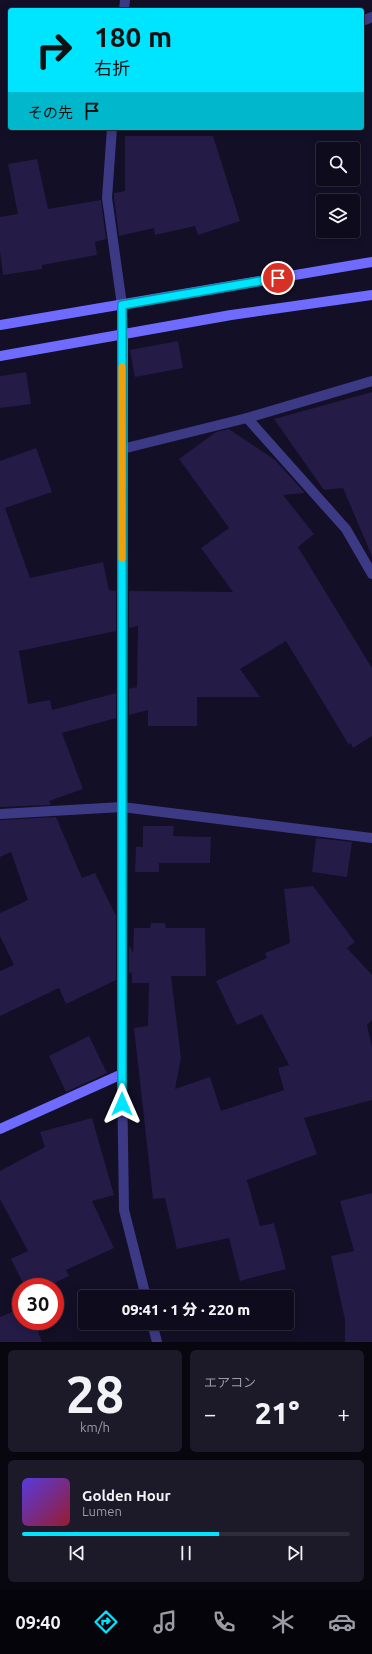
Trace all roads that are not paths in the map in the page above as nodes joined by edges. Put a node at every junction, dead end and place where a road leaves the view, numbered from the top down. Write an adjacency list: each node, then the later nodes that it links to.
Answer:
1 (112, 130): 4 (street)
2 (372, 262): 4 (street)
3 (372, 295): 6 (street)
4 (122, 305): 5 (street); 6 (street)
5 (0, 325)
6 (123, 334): 7 (street); 10 (street)
7 (0, 356)
8 (372, 381): 9 (street)
9 (247, 418): 10 (street); 11 (street)
10 (122, 449): 12 (street)
11 (372, 574)
12 (122, 807): 13 (street); 14 (street); 15 (street)
13 (0, 814)
14 (372, 838)
15 (122, 1074): 16 (street); 17 (street)
16 (0, 1129)
17 (144, 1290)
18 (154, 1330): 19 (street)
19 (157, 1342)

